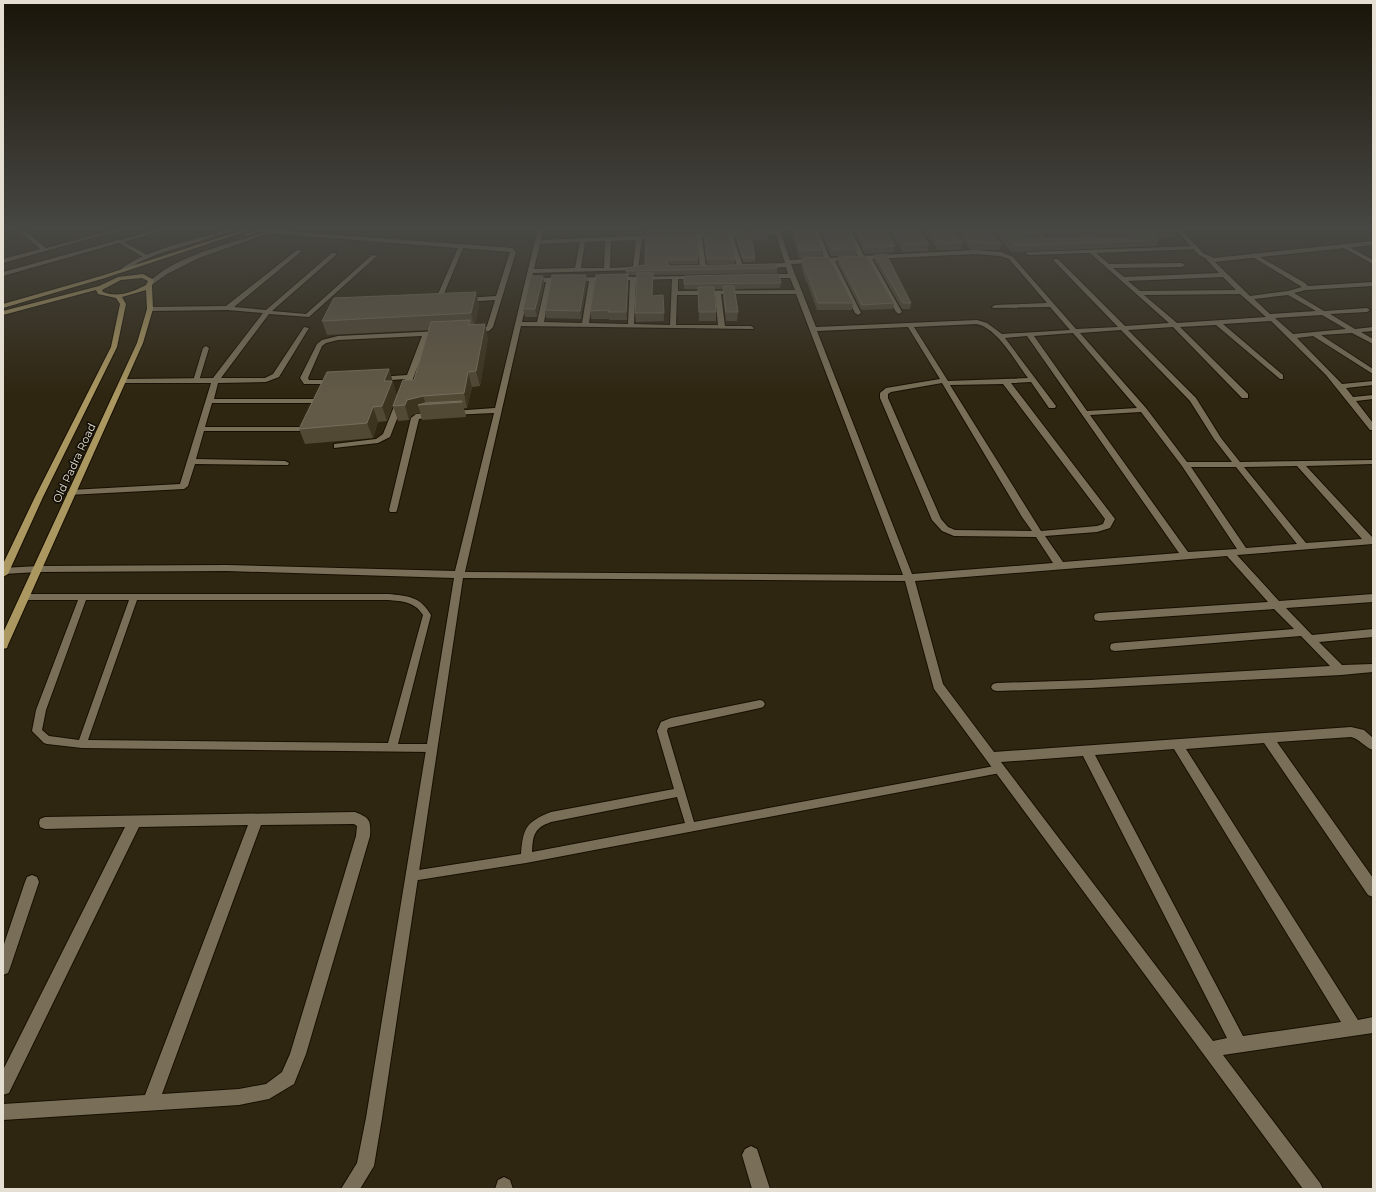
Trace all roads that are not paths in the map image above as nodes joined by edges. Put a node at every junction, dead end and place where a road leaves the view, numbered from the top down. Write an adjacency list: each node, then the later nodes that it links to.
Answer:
1 (79, 284): 23 (main road)
2 (107, 284): 24 (main road)
3 (258, 284): 42 (street)
4 (300, 284): 45 (street)
5 (343, 284): 45 (street)
6 (445, 284): 36 (street)
7 (503, 284): 33 (street)
8 (528, 284): 52 (street)
9 (548, 284): 53 (street)
10 (591, 284): 56 (street)
11 (633, 284): 57 (street)
12 (675, 284): 29 (street)
13 (795, 284): 27 (street)
14 (842, 284): 48 (street)
15 (881, 284): 46 (street)
16 (1034, 284): 39 (street)
17 (1079, 284): 62 (street)
18 (1128, 284): 30 (street)
19 (1233, 284): 28 (street)
20 (1302, 284): 25 (street)
21 (1373, 284): 25 (street)
22 (150, 285): 32 (main road); 43 (main road, Old Padra Road)
23 (71, 286): 24 (main road); 40 (main road)
24 (102, 286): 32 (main road); 47 (main road)
25 (1306, 288): 31 (street)
26 (718, 292): 27 (street); 29 (street); 60 (street)
27 (798, 292): 63 (street)
28 (1241, 292): 30 (street); 34 (street)
29 (674, 293): 58 (street)
30 (1139, 293): 55 (street)
31 (1289, 293): 34 (street); 49 (street)
32 (118, 296): 118 (main road, Old Padra Road)
33 (499, 298): 35 (street); 68 (street)
34 (1248, 298): 50 (street)
35 (461, 300)
36 (438, 301): 37 (street); 38 (street)
37 (445, 301)
38 (430, 302)
39 (1051, 305): 41 (street); 66 (street)
40 (3, 306)
41 (995, 307)
42 (228, 308): 43 (street); 45 (street)
43 (150, 309): 81 (main road, Old Padra Road)
44 (1367, 310): 49 (street)
45 (268, 311): 83 (street)
46 (899, 312)
47 (3, 313)
48 (858, 313)
49 (1322, 313): 50 (street); 65 (street)
50 (1271, 318): 51 (street); 73 (street)
51 (1217, 322): 55 (street); 78 (street)
52 (518, 324): 53 (street); 95 (street)
53 (540, 325): 56 (street)
54 (910, 325): 63 (street); 72 (street); 85 (street)
55 (1175, 325): 62 (street); 89 (street)
56 (585, 326): 57 (street)
57 (631, 326): 58 (street)
58 (673, 327): 60 (street)
59 (306, 328): 83 (street)
60 (722, 328): 61 (street)
61 (751, 328)
62 (1123, 328): 66 (street); 106 (street)
63 (813, 329): 120 (street)
64 (1373, 329): 65 (street)
65 (1354, 330): 71 (street); 74 (street)
66 (1075, 331): 70 (street); 96 (street)
67 (449, 332): 69 (street)
68 (465, 332)
69 (426, 334): 77 (street); 84 (street)
70 (1029, 334): 72 (street); 97 (street)
71 (1314, 334): 73 (street); 76 (street)
72 (1000, 336): 80 (street)
73 (1291, 336): 88 (street)
74 (1373, 342)
75 (206, 348): 82 (lane)
76 (1373, 372)
77 (410, 377): 79 (street); 101 (street)
78 (1280, 377)
79 (372, 379)
80 (1033, 380): 86 (street); 94 (street)
81 (124, 381): 82 (street); 108 (main road, Old Padra Road)
82 (196, 381): 83 (street)
83 (215, 381): 92 (street)
84 (343, 381)
85 (944, 382): 86 (street); 110 (street); 110 (street)
86 (1006, 382): 110 (street)
87 (1373, 383): 88 (street)
88 (1340, 386): 91 (street)
89 (1246, 396)
90 (1373, 398): 91 (street)
91 (1351, 399): 99 (street)
92 (209, 401): 93 (street); 100 (street)
93 (318, 401)
94 (1052, 406)
95 (498, 410): 109 (street); 119 (street)
96 (1143, 410): 97 (street); 107 (street)
97 (1086, 413): 115 (street)
98 (301, 428): 100 (street)
99 (1373, 428)
100 (201, 429): 102 (street)
101 (337, 446)
102 (192, 461): 105 (street); 108 (street)
103 (1298, 462): 104 (street); 106 (street); 111 (street)
104 (1373, 462)
105 (285, 464)
106 (1238, 464): 107 (street); 112 (street)
107 (1185, 465): 113 (street)
108 (71, 493): 117 (main road, Old Padra Road)
109 (393, 510)
110 (1038, 534): 116 (street)
111 (1372, 541): 112 (street)
112 (1304, 547): 113 (street)
113 (1244, 552): 114 (street)
114 (1230, 553): 115 (street); 125 (street)
115 (1186, 556): 116 (street)
116 (1060, 566): 120 (street)
117 (38, 569): 118 (street); 119 (street); 121 (main road, Old Padra Road)
118 (4, 573)
119 (459, 575): 120 (street); 140 (street)
120 (909, 578): 142 (street)
121 (24, 597): 122 (lane); 129 (main road, Old Padra Road)
122 (84, 597): 123 (lane); 136 (lane)
123 (134, 597): 136 (lane); 139 (lane)
124 (1373, 598): 125 (street)
125 (1277, 605): 126 (street); 128 (street)
126 (1099, 617)
127 (1373, 633): 128 (street)
128 (1307, 636): 130 (street); 132 (street)
129 (3, 646)
130 (1115, 647)
131 (1373, 668): 132 (street)
132 (1341, 671): 133 (street)
133 (997, 687)
134 (760, 704): 144 (lane)
135 (1267, 738): 137 (street); 138 (street); 152 (street)
136 (82, 744): 139 (lane)
137 (1177, 744): 141 (street); 155 (street)
138 (1373, 745)
139 (392, 747): 140 (lane)
140 (432, 748): 150 (street)
141 (1087, 751): 142 (street); 156 (street)
142 (992, 757): 143 (street)
143 (1000, 769): 148 (lane); 157 (street)
144 (680, 792): 148 (lane); 149 (lane)
145 (257, 818): 146 (street); 159 (street); 159 (street)
146 (135, 821): 147 (street); 158 (street)
147 (46, 823)
148 (690, 827): 149 (lane)
149 (526, 858): 150 (lane)
150 (412, 876): 162 (street)
151 (32, 882): 153 (street)
152 (1373, 890)
153 (4, 964)
154 (1373, 1025): 155 (street)
155 (1354, 1028): 156 (street)
156 (1239, 1045): 157 (street)
157 (1209, 1049): 164 (street)
158 (3, 1086)
159 (150, 1103): 160 (street)
160 (3, 1112)
161 (751, 1155): 163 (street)
162 (350, 1189)
163 (761, 1189)
164 (1314, 1189)

